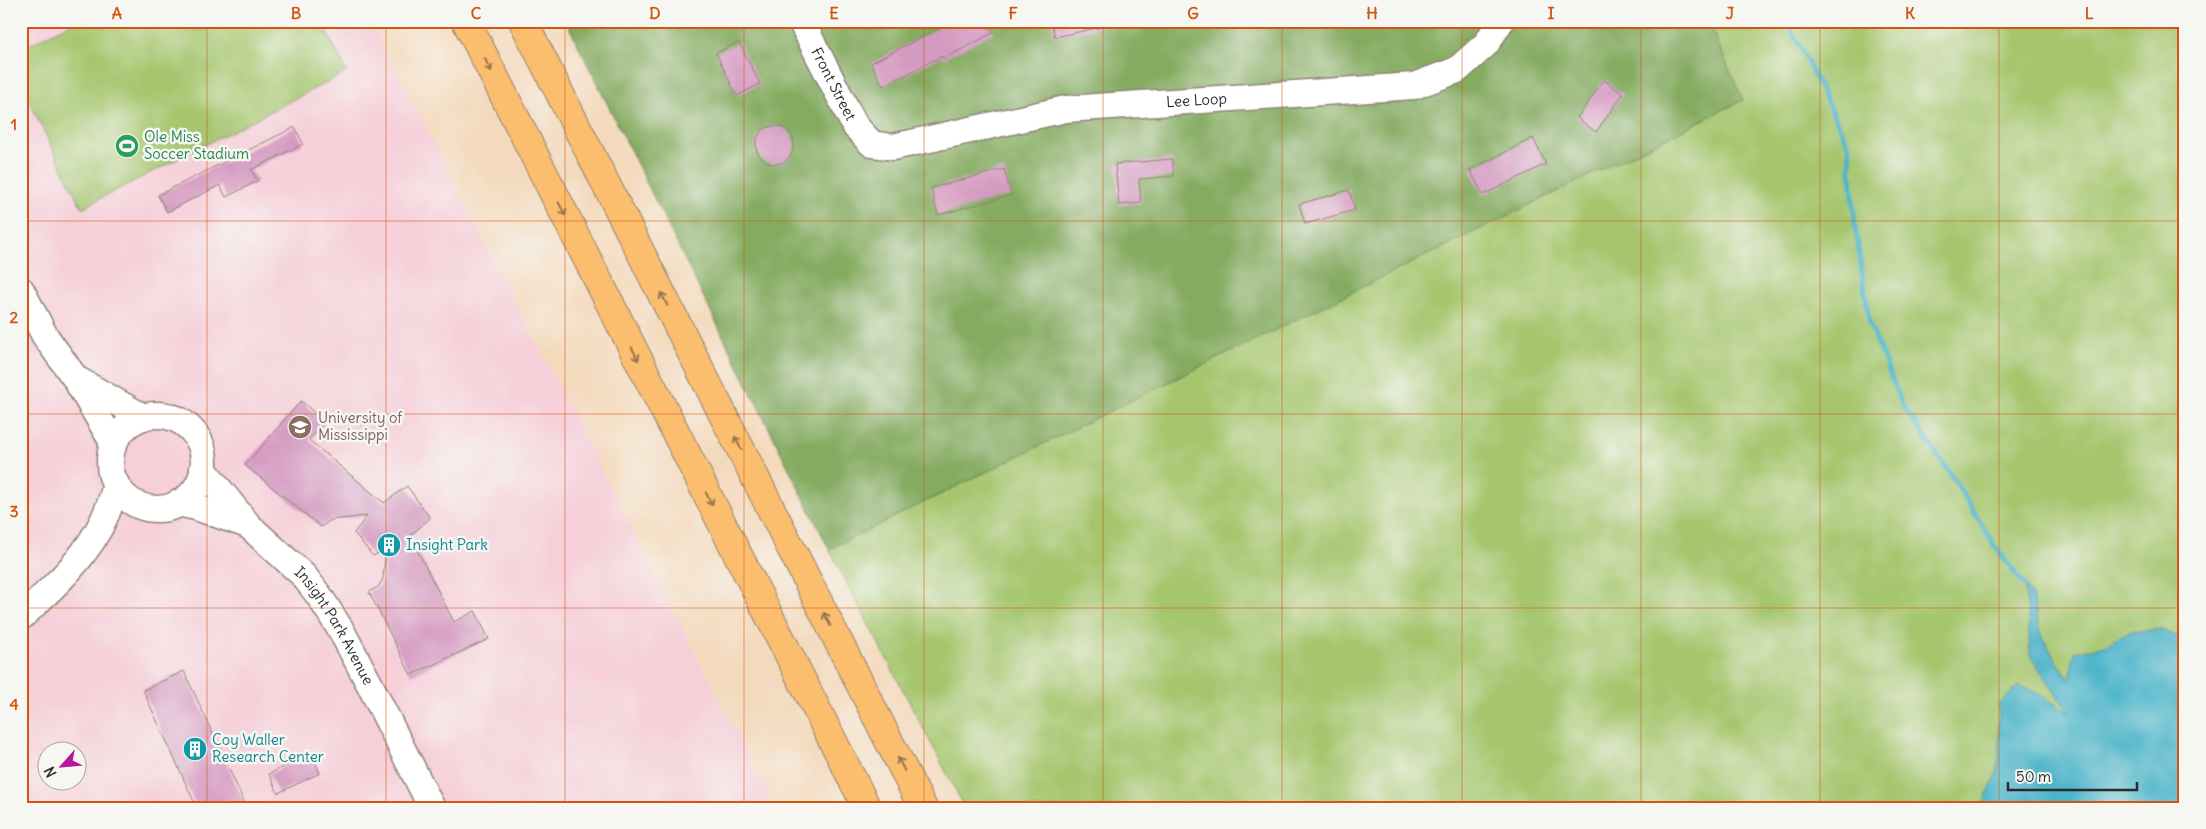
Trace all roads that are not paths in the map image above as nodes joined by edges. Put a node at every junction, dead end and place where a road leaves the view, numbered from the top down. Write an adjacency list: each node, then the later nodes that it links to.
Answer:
1 (466, 21): 18 (highway, one-way to 18)
2 (523, 21): 19 (highway, one-way to 2)
3 (801, 21): 5 (street, Front Street)
4 (1501, 21): 5 (street, Lee Loop)
5 (872, 144)
6 (21, 290): 7 (street)
7 (75, 378): 8 (street); 9 (street)
8 (143, 417): 9 (street); 10 (street)
9 (114, 444): 11 (street)
10 (203, 469): 12 (street); 14 (street, Insight Park Avenue)
11 (116, 484): 13 (street); 15 (street)
12 (178, 503): 13 (street); 14 (street)
13 (150, 508): 15 (street)
14 (248, 525): 17 (street, Insight Park Avenue)
15 (92, 543): 16 (street)
16 (21, 617)
17 (432, 808)
18 (867, 808)
19 (923, 808)

